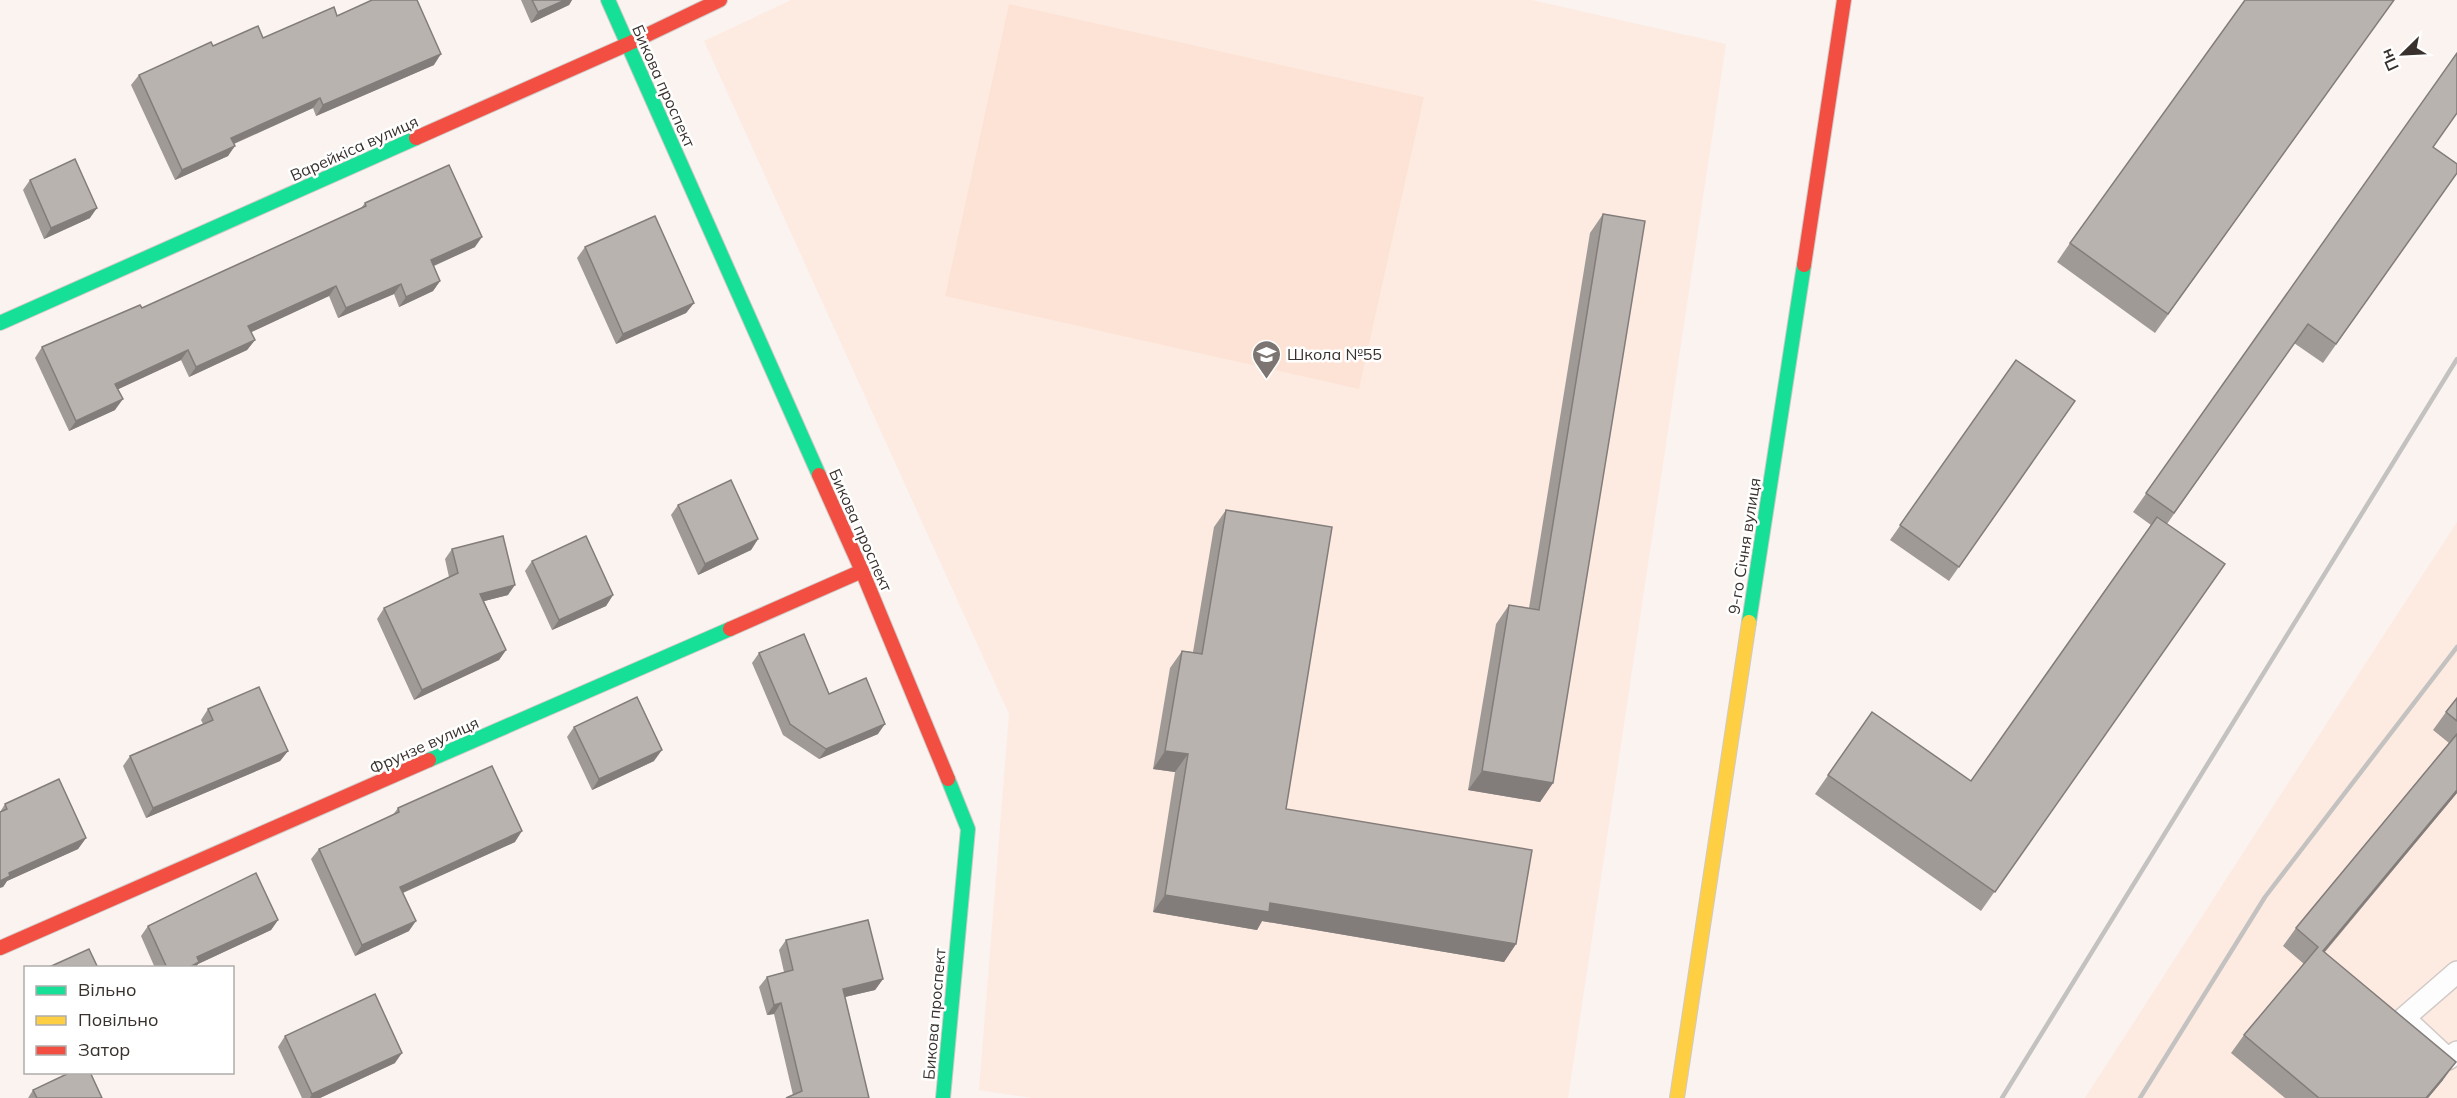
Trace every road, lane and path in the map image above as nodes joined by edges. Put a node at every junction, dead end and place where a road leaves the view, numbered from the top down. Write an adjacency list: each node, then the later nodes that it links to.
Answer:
1 (608, 0): 4 (street, Бикова проспект)
2 (720, 0): 4 (street, Варейкіса вулиця)
3 (1844, 0): 11 (street, 9-го Січня вулиця)
4 (628, 44): 5 (street, Варейкіса вулиця); 6 (street, Бикова проспект)
5 (0, 323)
6 (862, 571): 7 (street, Фрунзе вулиця); 10 (street, Бикова проспект)
7 (0, 948)
8 (2457, 972): 9 (lane)
9 (2457, 1052)
10 (943, 1098)
11 (1677, 1098)

